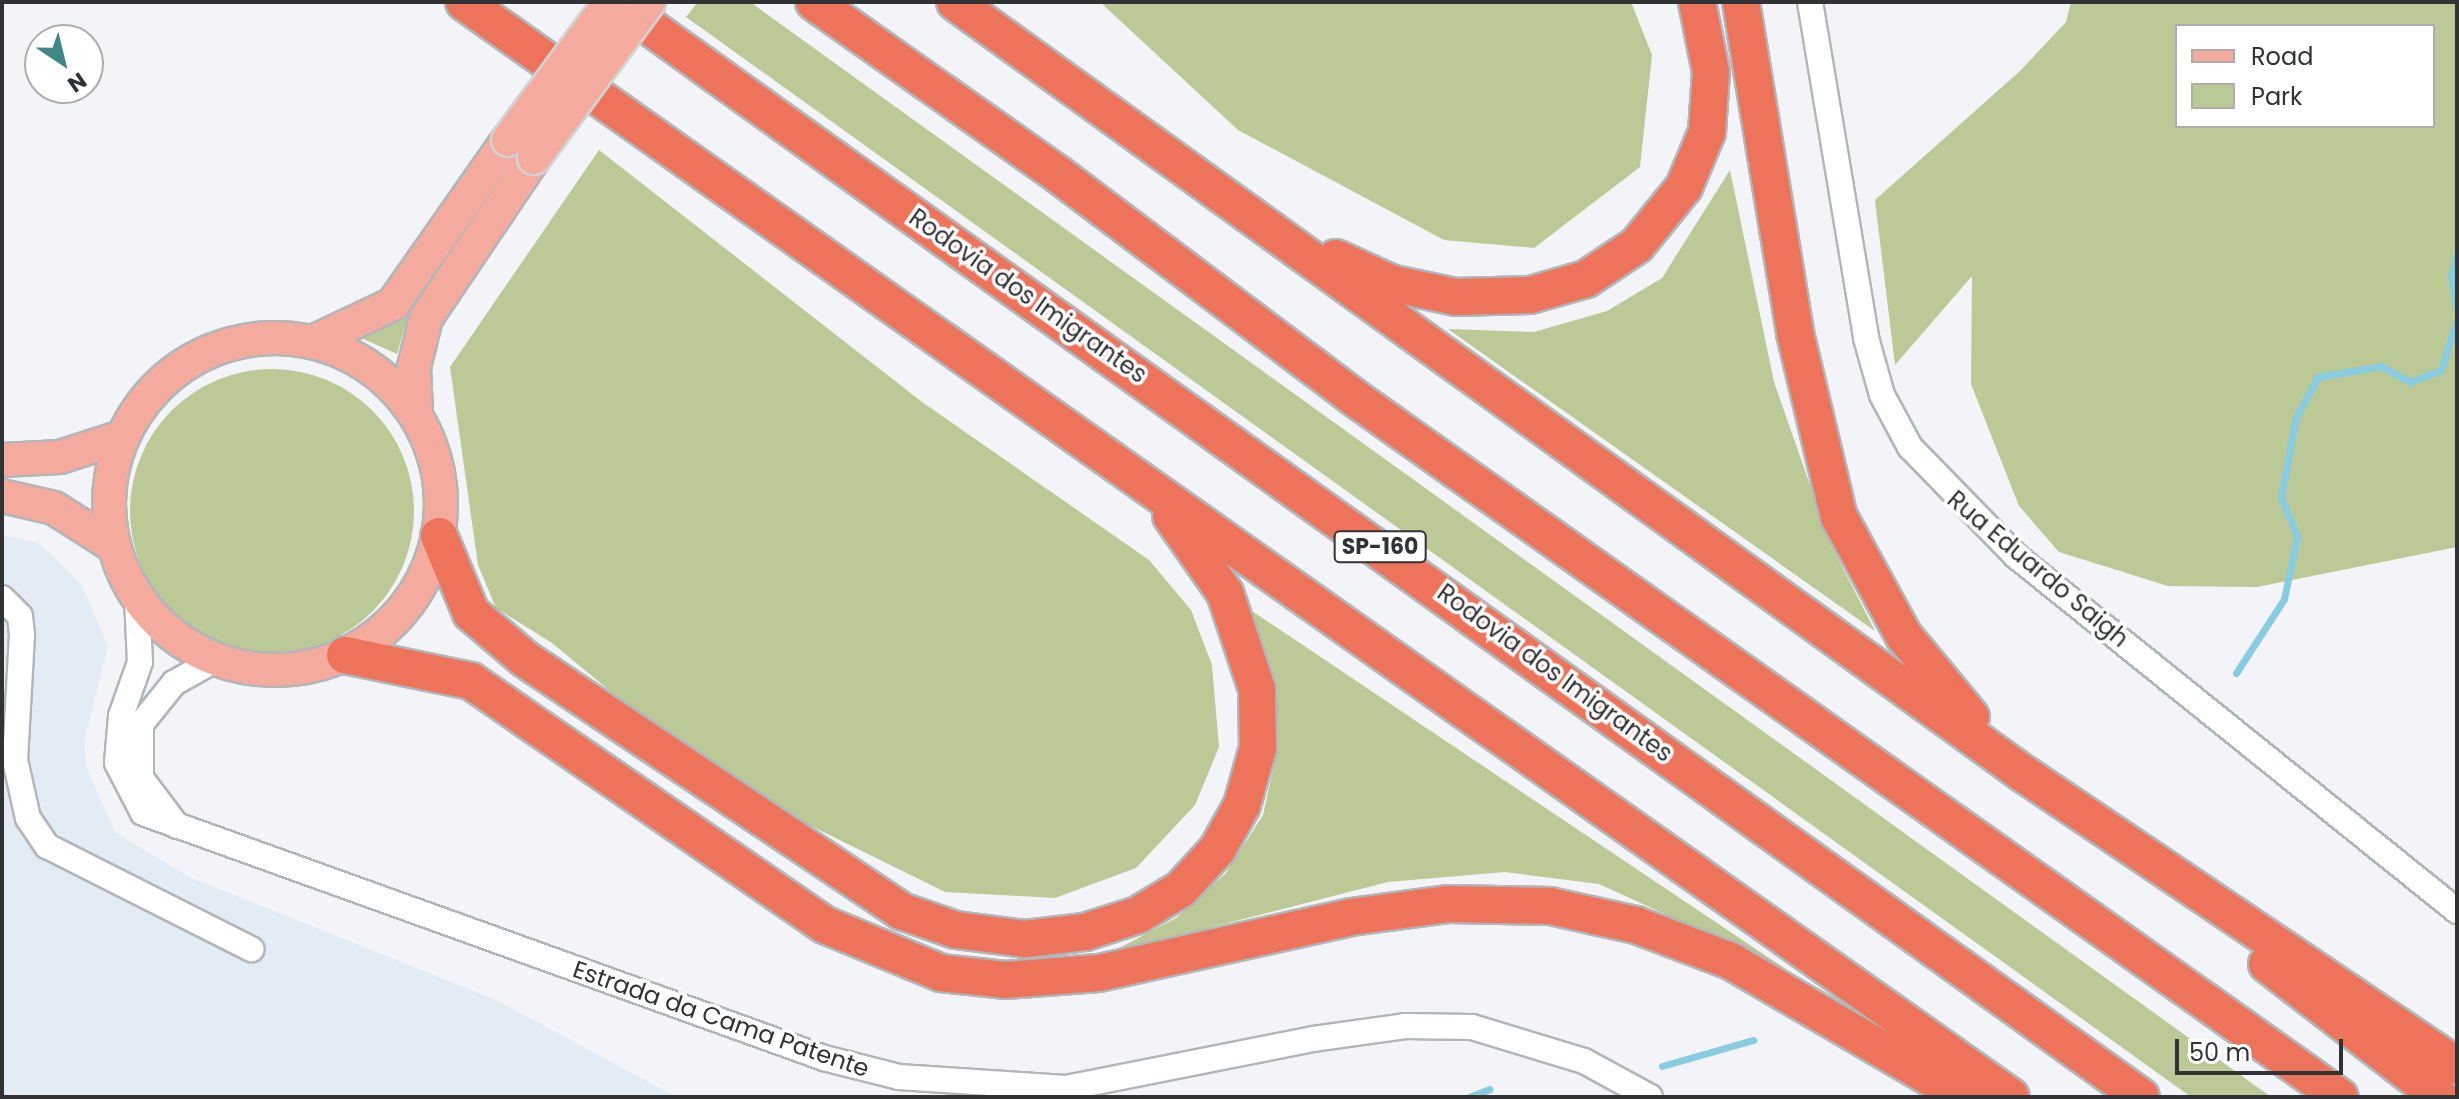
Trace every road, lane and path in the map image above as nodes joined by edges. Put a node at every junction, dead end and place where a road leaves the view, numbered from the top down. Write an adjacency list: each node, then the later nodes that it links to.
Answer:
1 (464, 2): 15 (highway)
2 (612, 2): 9 (main road, bridge); 32 (highway, Rodovia dos Imigrantes / SP-160)
3 (649, 2): 9 (main road, bridge)
4 (814, 2): 33 (highway)
5 (955, 2): 10 (highway)
6 (1697, 2): 10 (highway)
7 (1741, 2): 23 (highway)
8 (1810, 2): 25 (street, Rua Eduardo Saigh)
9 (521, 149): 11 (main road); 12 (main road)
10 (1262, 223): 23 (highway)
11 (315, 341): 12 (main road); 13 (main road)
12 (416, 413): 17 (main road)
13 (122, 437): 14 (main road); 18 (main road)
14 (2, 460)
15 (1144, 483): 17 (highway); 31 (highway)
16 (2, 496): 18 (main road)
17 (439, 536): 21 (main road)
18 (112, 545): 20 (main road)
19 (2, 598): 27 (street)
20 (137, 599): 22 (main road); 24 (street, Estrada da Cama Patente)
21 (345, 655): 22 (main road); 30 (highway)
22 (215, 660): 24 (street)
23 (2024, 774): 26 (highway)
24 (179, 828): 29 (street, Estrada da Cama Patente)
25 (2457, 911)
26 (2231, 917): 28 (highway); 34 (highway)
27 (251, 949)
28 (2457, 1066)
29 (1650, 1097)
30 (1964, 1097)
31 (2011, 1097)
32 (2141, 1097)
33 (2340, 1097)
34 (2440, 1097)

